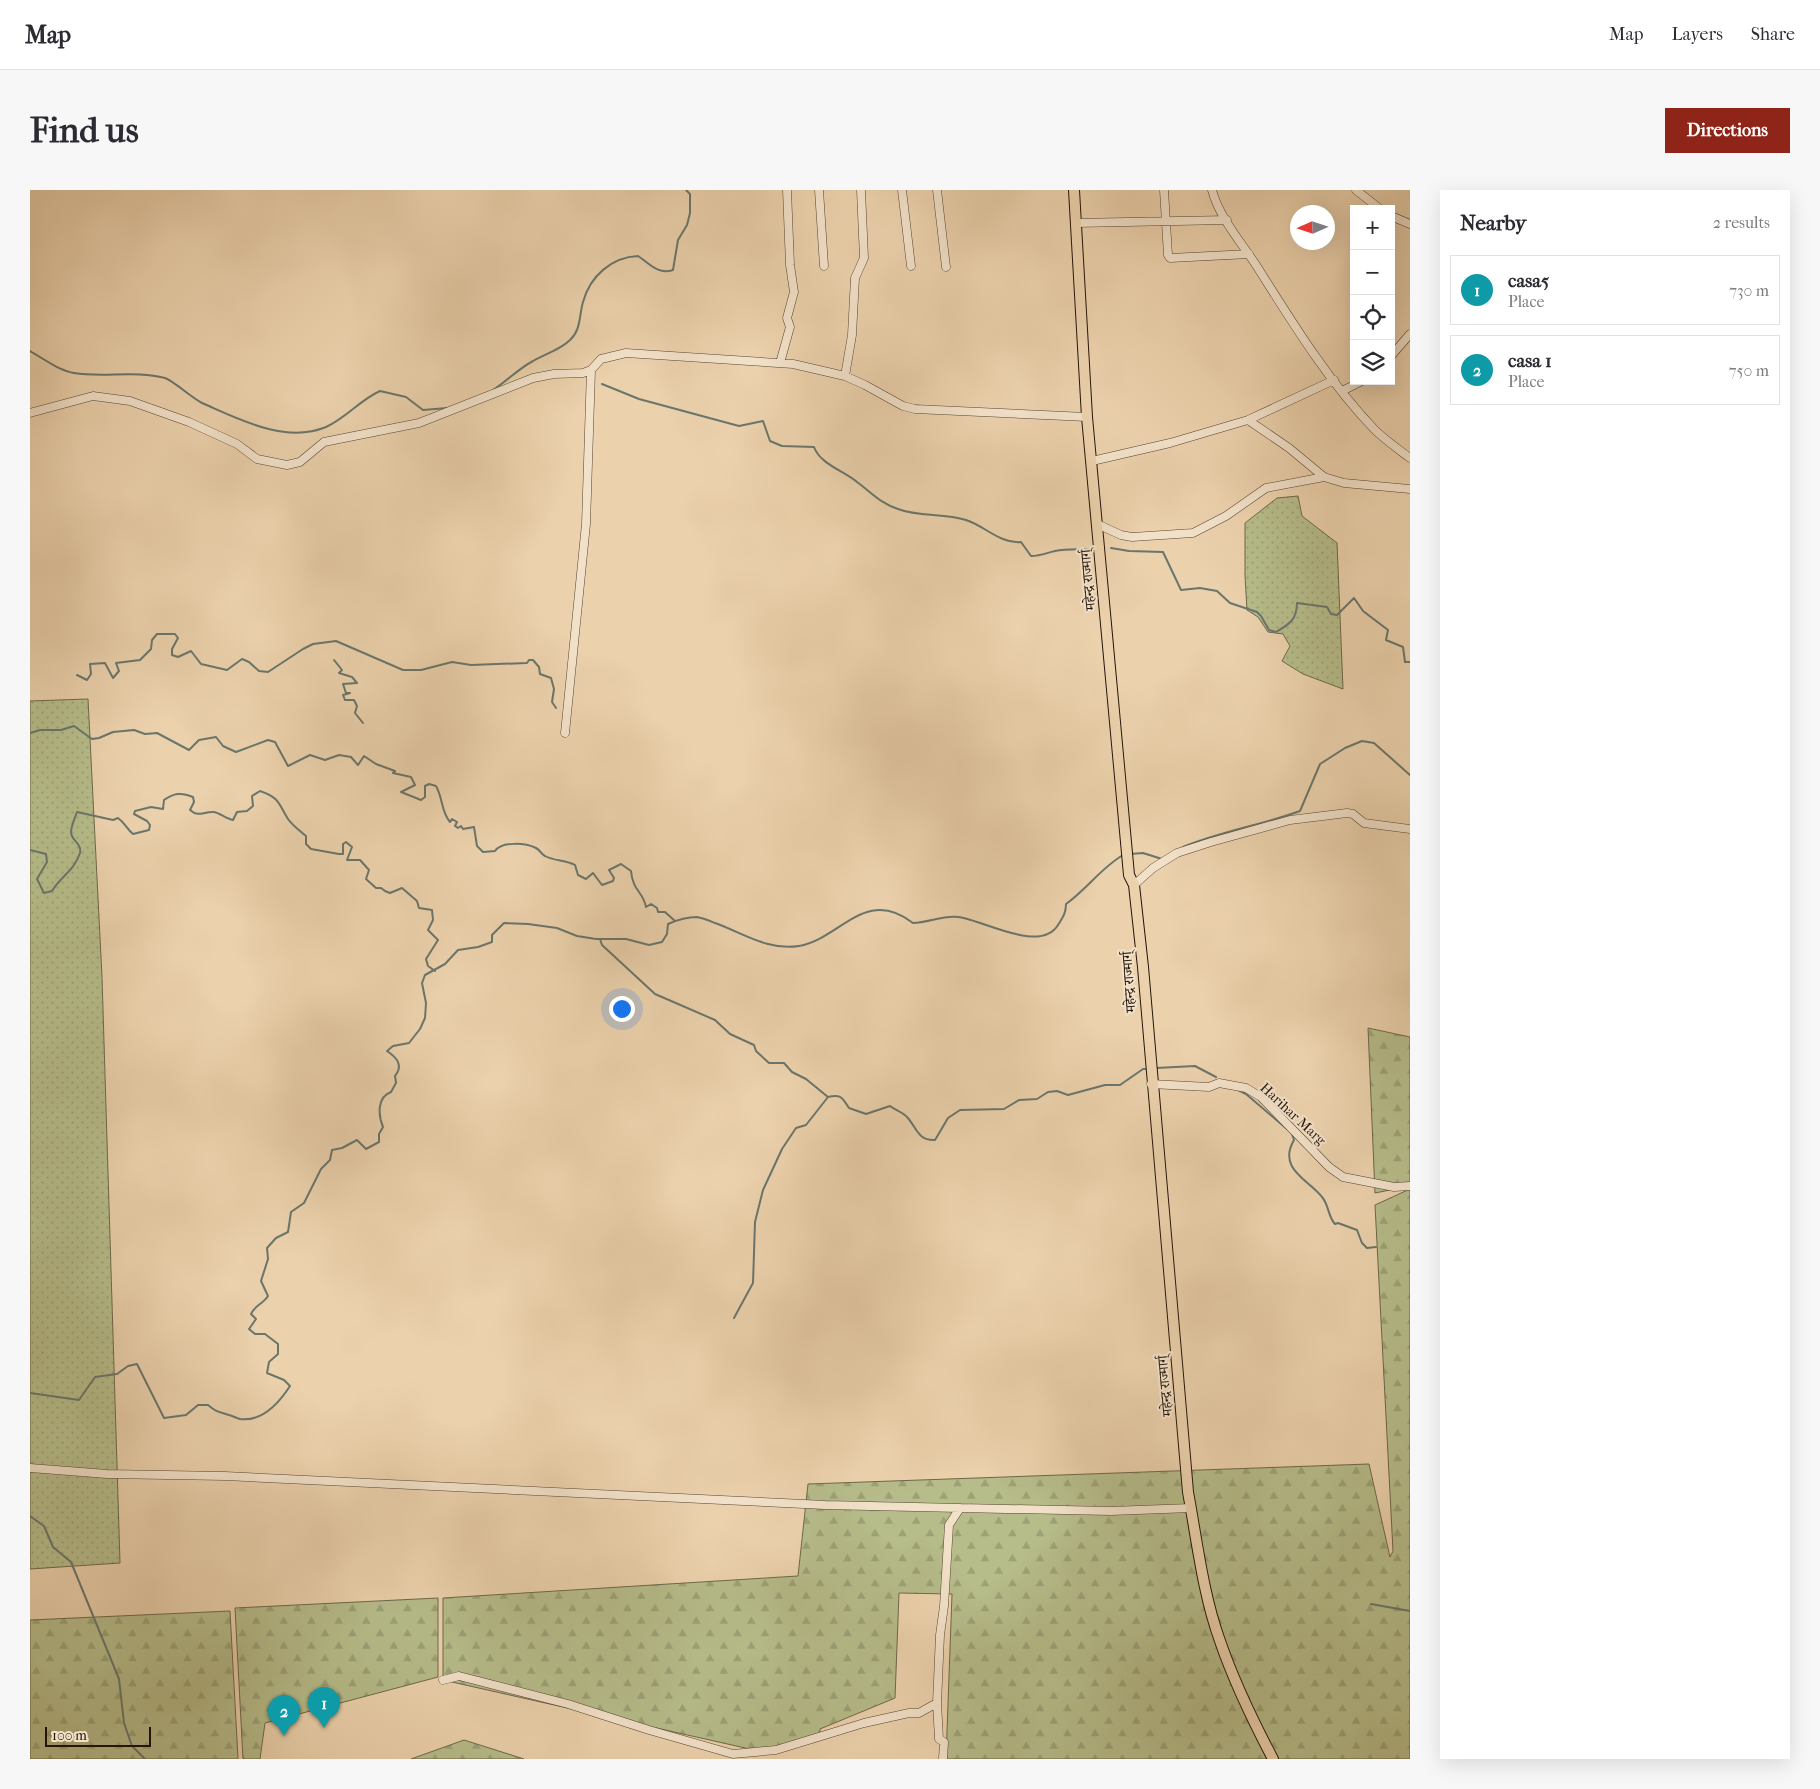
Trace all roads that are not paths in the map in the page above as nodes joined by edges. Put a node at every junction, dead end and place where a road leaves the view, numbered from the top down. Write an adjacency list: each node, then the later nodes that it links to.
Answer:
1 (787, 190): 23 (street)
2 (819, 190): 17 (street)
3 (861, 190): 25 (street)
4 (902, 190): 18 (street)
5 (936, 190): 19 (street)
6 (1074, 190): 14 (highway, महेन्द्र राज्मार्ग्)
7 (1164, 190): 13 (street)
8 (1212, 190): 12 (street)
9 (1356, 190): 10 (street)
10 (1375, 205)
11 (1395, 218): 15 (street)
12 (1227, 220): 13 (street); 16 (street)
13 (1166, 222): 14 (street); 16 (street)
14 (1076, 223): 30 (highway, महेन्द्र राज्मार्ग्)
15 (1410, 224)
16 (1248, 254): 26 (street)
17 (824, 266)
18 (911, 266)
19 (946, 267)
20 (1410, 334): 21 (street)
21 (1406, 342): 22 (street)
22 (1395, 352)
23 (780, 363): 24 (street); 25 (street)
24 (591, 370): 29 (street); 37 (street)
25 (845, 376): 30 (street)
26 (1334, 380): 28 (street); 31 (street)
27 (1354, 385): 28 (street)
28 (1342, 391): 32 (street)
29 (30, 413)
30 (1087, 417): 33 (highway, महेन्द्र राज्मार्ग्)
31 (1248, 420): 33 (street); 34 (street)
32 (1410, 458)
33 (1092, 461): 36 (highway, महेन्द्र राज्मार्ग्)
34 (1324, 477): 35 (street); 36 (street)
35 (1410, 489)
36 (1097, 524): 39 (highway, महेन्द्र राज्मार्ग्)
37 (565, 734)
38 (1410, 830): 39 (street)
39 (1134, 885): 40 (highway, महेन्द्र राज्मार्ग्)
40 (1151, 1084): 41 (street, Harihar Marg); 44 (highway, महेन्द्र राज्मार्ग्)
41 (1410, 1186)
42 (30, 1468): 43 (street)
43 (960, 1508): 44 (street); 46 (street)
44 (1191, 1508): 48 (highway, महेन्द्र राज्मार्ग्)
45 (443, 1680): 46 (street)
46 (938, 1703): 47 (street)
47 (943, 1759)
48 (1273, 1759)

